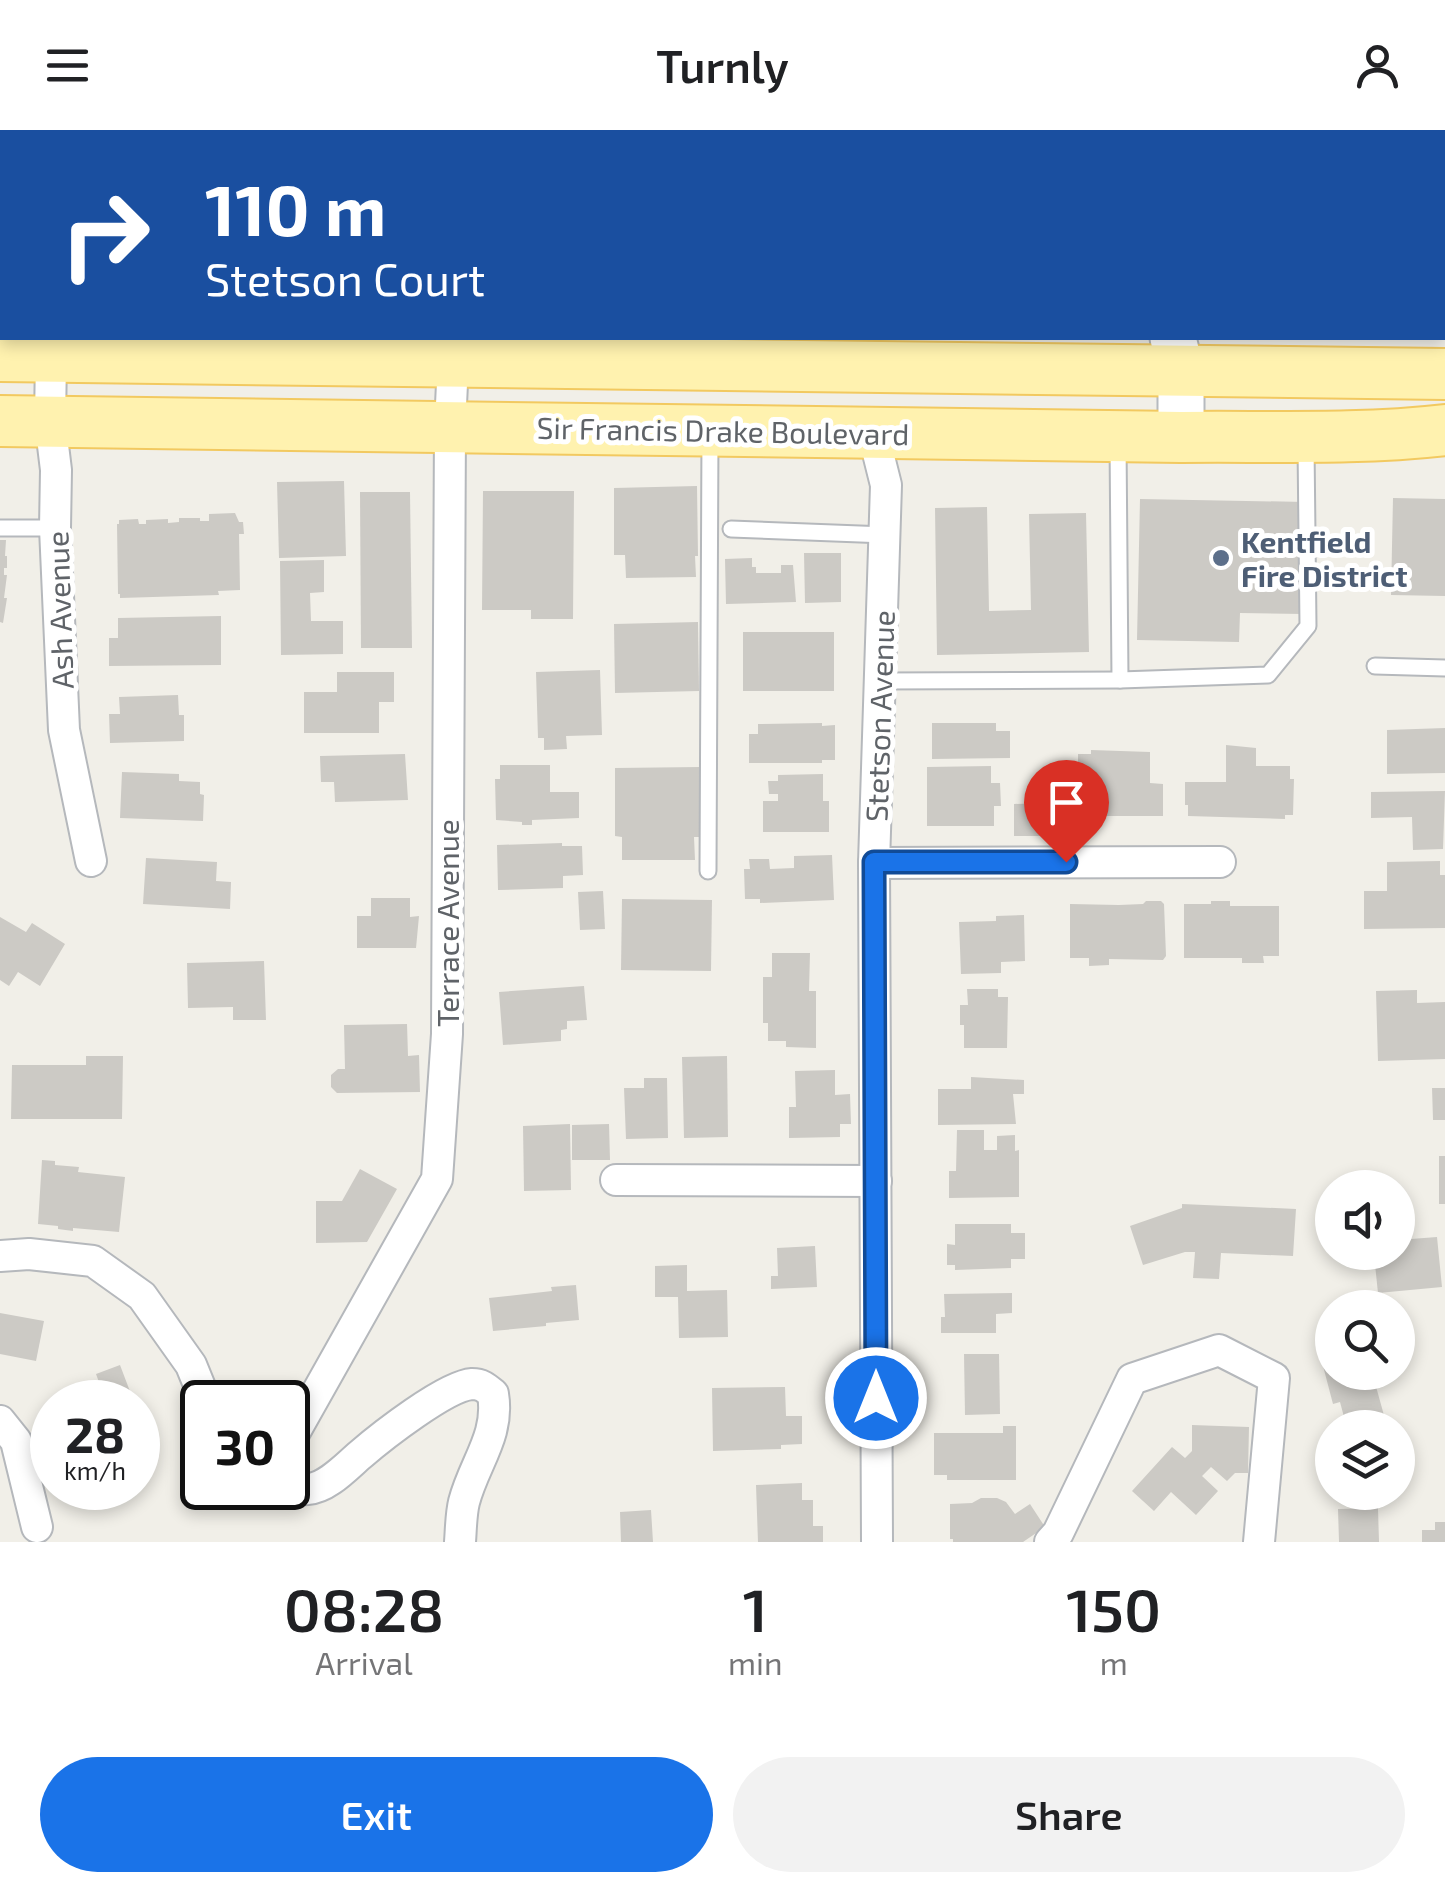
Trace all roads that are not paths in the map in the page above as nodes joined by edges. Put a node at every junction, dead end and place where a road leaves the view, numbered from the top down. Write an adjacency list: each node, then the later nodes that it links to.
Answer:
1 (128, 348): 2 (main road); 5 (main road)
2 (184, 348): 6 (main road)
3 (1177, 354): 6 (main road); 7 (main road); 16 (main road)
4 (1, 356): 5 (main road)
5 (51, 357): 9 (street, Ash Avenue)
6 (453, 362): 10 (street, Terrace Avenue)
7 (1445, 374)
8 (0, 421): 9 (main road, Sir Francis Drake Boulevard)
9 (50, 421): 10 (main road, Sir Francis Drake Boulevard); 18 (street, Ash Avenue)
10 (450, 426): 11 (main road, Sir Francis Drake Boulevard); 33 (street, Terrace Avenue)
11 (710, 430): 13 (main road, Sir Francis Drake Boulevard); 28 (lane)
12 (1445, 430): 15 (main road, Sir Francis Drake Boulevard)
13 (873, 432): 14 (main road, Sir Francis Drake Boulevard); 20 (street, Stetson Avenue)
14 (1118, 436): 16 (main road, Sir Francis Drake Boulevard); 24 (lane)
15 (1306, 436): 16 (main road, Sir Francis Drake Boulevard); 24 (lane)
16 (1181, 437)
17 (0, 528): 18 (lane)
18 (55, 528): 25 (street, Ash Avenue)
19 (731, 529): 20 (lane)
20 (886, 535): 23 (street, Stetson Avenue)
21 (1375, 666): 22 (lane)
22 (1445, 668)
23 (880, 680): 24 (lane); 26 (street, Stetson Avenue)
24 (1120, 680)
25 (91, 861)
26 (874, 862): 27 (street); 30 (street, Stetson Avenue)
27 (1220, 862)
28 (708, 871)
29 (616, 1180): 30 (street)
30 (876, 1181): 38 (street, Stetson Avenue)
31 (0, 1256): 32 (street)
32 (197, 1380)
33 (310, 1405)
34 (0, 1421): 36 (street)
35 (310, 1489): 37 (street)
36 (37, 1528)
37 (460, 1542)
38 (877, 1542)
39 (1050, 1542): 40 (street)
40 (1258, 1542)

